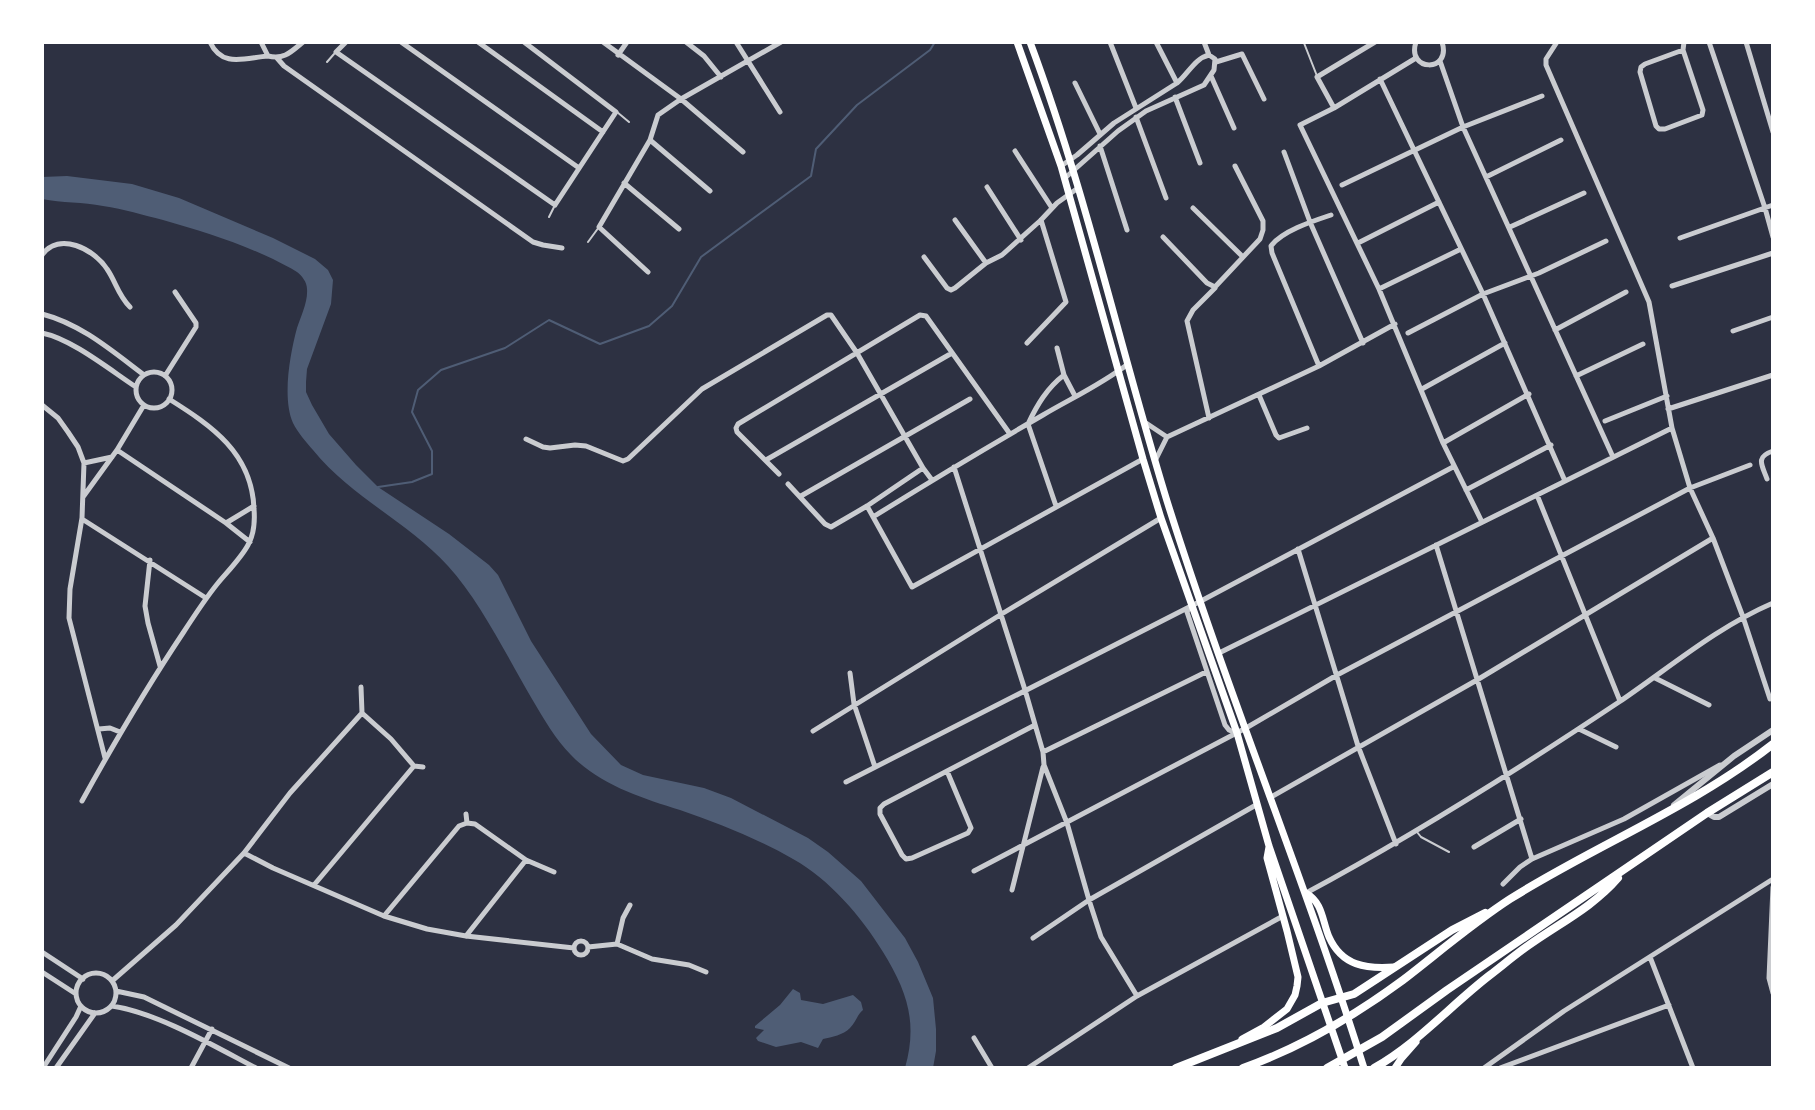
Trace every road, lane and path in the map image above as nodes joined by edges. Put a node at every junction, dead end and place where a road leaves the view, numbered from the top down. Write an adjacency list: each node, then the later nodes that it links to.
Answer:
1 (210, 42): 30 (street)
2 (261, 42): 30 (street)
3 (303, 42): 31 (street)
4 (346, 42): 27 (street)
5 (401, 42): 68 (street)
6 (478, 42): 55 (street)
7 (524, 42): 49 (street)
8 (603, 42): 28 (street)
9 (627, 42): 28 (street)
10 (686, 42): 38 (street)
11 (736, 42): 35 (street)
12 (781, 42): 35 (street)
13 (1017, 42): 66 (main road)
14 (1030, 42): 66 (main road)
15 (1110, 42): 47 (street)
16 (1156, 42): 42 (street)
17 (1204, 42): 29 (street)
18 (1375, 42): 39 (street)
19 (1416, 42): 32 (street)
20 (1442, 42): 33 (street)
21 (1557, 42): 147 (street)
22 (1684, 42): 26 (street)
23 (1709, 42): 85 (street)
24 (1746, 42): 56 (street)
25 (1304, 43): 39 (lane)
26 (1683, 50): 26 (street)
27 (336, 52): 34 (lane); 81 (street)
28 (618, 55): 45 (street)
29 (1209, 55): 36 (street); 42 (street)
30 (268, 56): 31 (street)
31 (277, 58): 102 (street)
32 (1416, 58): 33 (street); 40 (street)
33 (1440, 61): 53 (street)
34 (327, 62)
35 (748, 62): 38 (street); 50 (street)
36 (1216, 62): 37 (street); 46 (street)
37 (1211, 76): 44 (street); 54 (street)
38 (721, 77): 45 (street)
39 (1317, 77): 48 (street)
40 (1380, 79): 48 (street); 64 (street)
41 (1075, 83): 57 (street)
42 (1177, 83): 47 (street)
43 (1542, 96): 53 (street)
44 (1175, 97): 51 (street); 65 (street)
45 (681, 99): 58 (street); 62 (street)
46 (1264, 99)
47 (1136, 108): 57 (street)
48 (1334, 108): 101 (street)
49 (616, 112): 52 (lane); 55 (street)
50 (780, 112)
51 (1136, 117): 60 (street); 79 (street)
52 (629, 122)
53 (1463, 127): 64 (street); 70 (street)
54 (1234, 128)
55 (603, 132): 68 (street)
56 (1773, 132)
57 (1100, 134): 66 (street)
58 (650, 140): 72 (street); 76 (street)
59 (1561, 140): 70 (street)
60 (1100, 146): 69 (street); 94 (street)
61 (1015, 151): 83 (street)
62 (743, 152)
63 (1284, 152): 90 (street)
64 (1414, 152): 73 (street); 80 (street)
65 (1200, 163)
66 (1065, 164): 69 (main road); 71 (main road)
67 (1235, 166): 106 (street)
68 (579, 168): 81 (street)
69 (1072, 172): 71 (street); 75 (main road)
70 (1486, 177): 92 (street)
71 (1065, 178): 78 (main road)
72 (624, 183): 91 (street); 93 (street)
73 (1342, 185)
74 (987, 187): 98 (street)
75 (1078, 188): 78 (street); 133 (main road)
76 (710, 191)
77 (1584, 193): 92 (street)
78 (1069, 194): 83 (street); 135 (main road)
79 (1166, 198)
80 (1439, 202): 101 (street); 103 (street)
81 (555, 205): 87 (lane)
82 (1773, 205): 85 (street)
83 (1052, 208): 89 (street)
84 (1193, 208): 106 (street)
85 (1765, 208): 96 (street); 97 (street)
86 (1331, 215): 90 (street)
87 (549, 217)
88 (955, 220): 108 (street)
89 (1041, 220): 98 (street); 126 (street)
90 (1310, 222): 127 (street); 134 (street)
91 (599, 227): 100 (lane); 109 (street)
92 (1510, 227): 110 (street)
93 (679, 229)
94 (1127, 230)
95 (1163, 237): 112 (street)
96 (1773, 237)
97 (1680, 238)
98 (1021, 240): 108 (street)
99 (1606, 241): 110 (street)
100 (588, 242)
101 (1358, 243): 113 (street)
102 (562, 248)
103 (1461, 249): 113 (street); 116 (street)
104 (1773, 253): 111 (street)
105 (42, 255): 118 (street)
106 (1242, 256): 112 (street)
107 (924, 257): 108 (street)
108 (986, 263)
109 (648, 272)
110 (1531, 276): 116 (street); 122 (street)
111 (1672, 286)
112 (1215, 287): 153 (street)
113 (1379, 289): 121 (street)
114 (175, 292): 139 (street)
115 (1626, 292): 122 (street)
116 (1483, 294): 125 (street); 128 (street)
117 (42, 303): 119 (street)
118 (130, 307)
119 (43, 314): 136 (street)
120 (1773, 317): 123 (street)
121 (1395, 324): 127 (street); 142 (street)
122 (1555, 330): 140 (street)
123 (1733, 331)
124 (42, 333): 141 (street)
125 (1408, 333)
126 (1027, 343)
127 (1363, 343): 134 (street)
128 (1505, 343): 142 (street); 144 (street)
129 (1643, 344): 140 (street)
130 (1057, 348): 137 (street)
131 (857, 353): 132 (street); 143 (street); 162 (street); 171 (street)
132 (952, 353): 143 (street); 159 (street)
133 (1128, 364): 135 (street); 155 (main road)
134 (1319, 366): 145 (street)
135 (1119, 371): 146 (street); 169 (main road)
136 (144, 375): 139 (street); 141 (street)
137 (1064, 375): 146 (street); 156 (street)
138 (1773, 375): 152 (street)
139 (165, 376): 148 (street)
140 (1576, 376): 168 (street)
141 (136, 387): 151 (street)
142 (1422, 389): 163 (street)
143 (881, 394): 160 (street); 171 (street)
144 (1529, 394): 163 (street); 164 (street)
145 (1259, 395): 153 (street); 157 (street)
146 (1075, 396): 156 (street)
147 (1667, 396): 152 (street); 154 (street)
148 (169, 399): 151 (street); 187 (street)
149 (970, 399): 160 (street)
150 (42, 405): 172 (street)
151 (144, 405): 165 (street)
152 (1668, 409): 158 (street)
153 (1209, 418): 161 (street)
154 (1605, 421)
155 (1145, 423): 161 (street); 170 (main road)
156 (1028, 424): 159 (street); 189 (street)
157 (1307, 428)
158 (1672, 428): 168 (street); 182 (street)
159 (1010, 434): 174 (street)
160 (905, 436): 176 (street); 185 (street)
161 (1167, 437): 170 (street)
162 (526, 439)
163 (1443, 443): 175 (street)
164 (1551, 445): 180 (street); 183 (street)
165 (117, 450): 167 (street); 194 (street)
166 (1773, 451): 178 (street)
167 (112, 457): 172 (street); 186 (street)
168 (1613, 457): 180 (street)
169 (1143, 459): 189 (street); 192 (main road)
170 (1156, 459): 203 (main road)
171 (766, 460): 177 (street)
172 (84, 463): 186 (street)
173 (1750, 465): 182 (street)
174 (954, 467): 179 (street); 198 (street)
175 (1453, 467): 183 (street); 199 (street)
176 (923, 468): 179 (street); 188 (street)
177 (779, 474)
178 (1767, 479)
179 (932, 480): 190 (street)
180 (1565, 481): 184 (street)
181 (788, 484): 185 (street)
182 (1690, 488): 195 (street); 200 (street)
183 (1466, 490): 193 (street)
184 (1537, 495): 193 (street); 200 (street)
185 (801, 496): 188 (street)
186 (83, 497): 191 (street)
187 (254, 506): 194 (street); 196 (street)
188 (867, 506): 190 (street)
189 (1056, 506): 198 (street)
190 (873, 517): 198 (street)
191 (82, 518): 201 (street); 227 (street)
192 (1161, 518): 205 (main road); 208 (street)
193 (1482, 522): 197 (street)
194 (226, 523): 196 (street)
195 (1713, 538): 209 (street); 210 (street)
196 (250, 542): 202 (street)
197 (1436, 545): 206 (street); 207 (street)
198 (981, 549): 208 (street)
199 (1298, 549): 203 (street); 206 (street)
200 (1562, 557): 207 (street); 209 (street)
201 (150, 560): 202 (street); 212 (street)
202 (206, 598): 212 (street)
203 (1201, 601): 205 (street); 211 (main road)
204 (1773, 603): 210 (street)
205 (1192, 604): 213 (street); 219 (street); 232 (main road)
206 (1316, 605): 211 (street); 215 (street)
207 (1457, 612): 215 (street); 217 (street)
208 (1000, 615): 219 (street); 222 (street)
209 (1585, 616): 217 (street); 221 (street)
210 (1743, 617): 216 (street); 220 (street)
211 (1219, 653): 226 (main road)
212 (160, 667): 231 (street)
213 (1206, 672): 232 (street); 236 (street)
214 (850, 673): 222 (street)
215 (1337, 675): 226 (street); 234 (street)
216 (1654, 678): 221 (street); 223 (street)
217 (1477, 680): 234 (street); 245 (street)
218 (361, 687): 224 (street)
219 (1025, 690): 225 (street); 242 (street)
220 (1770, 699)
221 (1620, 701): 228 (street)
222 (854, 704): 230 (street); 242 (street)
223 (1709, 705)
224 (362, 713): 240 (street); 263 (street)
225 (1035, 725): 236 (street); 243 (street)
226 (1246, 728): 232 (street); 248 (main road)
227 (99, 729): 231 (street); 238 (street)
228 (1578, 729): 235 (street); 245 (street)
229 (1773, 730): 237 (street)
230 (813, 731)
231 (120, 732): 238 (street)
232 (1237, 733): 250 (main road); 256 (street)
233 (1773, 744): 251 (highway)
234 (1358, 746): 248 (street); 258 (street)
235 (1616, 747)
236 (1043, 752): 239 (street)
237 (1734, 756): 251 (street); 264 (street)
238 (105, 759): 249 (street)
239 (1044, 765): 256 (street); 259 (street)
240 (414, 766): 241 (street); 271 (street)
241 (423, 767)
242 (875, 767): 246 (street)
243 (947, 771): 243 (street)
244 (1773, 772): 252 (highway)
245 (1506, 776): 254 (street); 257 (street)
246 (846, 782)
247 (1773, 784): 252 (street)
248 (1271, 797): 274 (main road)
249 (82, 801)
250 (1256, 805): 260 (main road); 275 (street)
251 (1665, 812): 276 (highway)
252 (1707, 813): 266 (highway)
253 (466, 814): 255 (street)
254 (1521, 819): 261 (street); 264 (street)
255 (467, 823): 265 (street); 278 (street)
256 (1067, 823): 259 (street); 275 (street)
257 (1416, 831): 258 (street); 262 (lane)
258 (1396, 844): 274 (street)
259 (1023, 846): 267 (street); 273 (street)
260 (1269, 846): 279 (main road); 299 (main road)
261 (1474, 847)
262 (1449, 852)
263 (244, 853): 271 (street); 290 (street)
264 (1532, 859): 270 (street)
265 (526, 860): 268 (street); 280 (street)
266 (1626, 868): 301 (highway); 315 (highway)
267 (974, 871)
268 (554, 872)
269 (1773, 879): 285 (street)
270 (1503, 884)
271 (314, 885): 278 (street)
272 (1773, 887): 282 (street)
273 (1012, 890)
274 (1306, 893): 286 (main road); 295 (main road)
275 (1089, 900): 281 (street); 294 (street)
276 (1506, 902): 286 (highway); 314 (highway)
277 (630, 905): 283 (street)
278 (384, 916): 280 (street)
279 (1283, 916): 294 (street); 305 (main road)
280 (466, 936): 283 (street)
281 (1033, 938)
282 (1772, 943): 292 (street)
283 (617, 944): 288 (street)
284 (42, 952): 289 (street)
285 (1650, 957): 296 (street); 320 (street)
286 (1394, 967): 295 (highway)
287 (42, 972): 293 (street)
288 (706, 972)
289 (83, 979): 290 (street); 293 (street)
290 (112, 981): 291 (street)
291 (116, 991): 298 (street); 302 (street)
292 (1773, 993)
293 (76, 994): 297 (street)
294 (1137, 996): 312 (street)
295 (1343, 1000): 299 (highway); 317 (main road)
296 (1669, 1005): 321 (street); 322 (street)
297 (81, 1006): 300 (street); 306 (street)
298 (112, 1006): 300 (street); 304 (street)
299 (1323, 1006): 305 (highway); 316 (main road)
300 (95, 1013): 307 (street)
301 (1430, 1027): 318 (highway); 319 (main road)
302 (212, 1029): 304 (street); 310 (street)
303 (974, 1038): 311 (street)
304 (206, 1042): 308 (street); 309 (street)
305 (1204, 1058): 313 (highway)
306 (43, 1068)
307 (56, 1068)
308 (191, 1068)
309 (256, 1068)
310 (289, 1068)
311 (992, 1068)
312 (1028, 1068)
313 (1176, 1068)
314 (1243, 1068)
315 (1327, 1068)
316 (1345, 1068)
317 (1364, 1068)
318 (1374, 1068)
319 (1395, 1068)
320 (1484, 1068)
321 (1500, 1068)
322 (1693, 1068)

